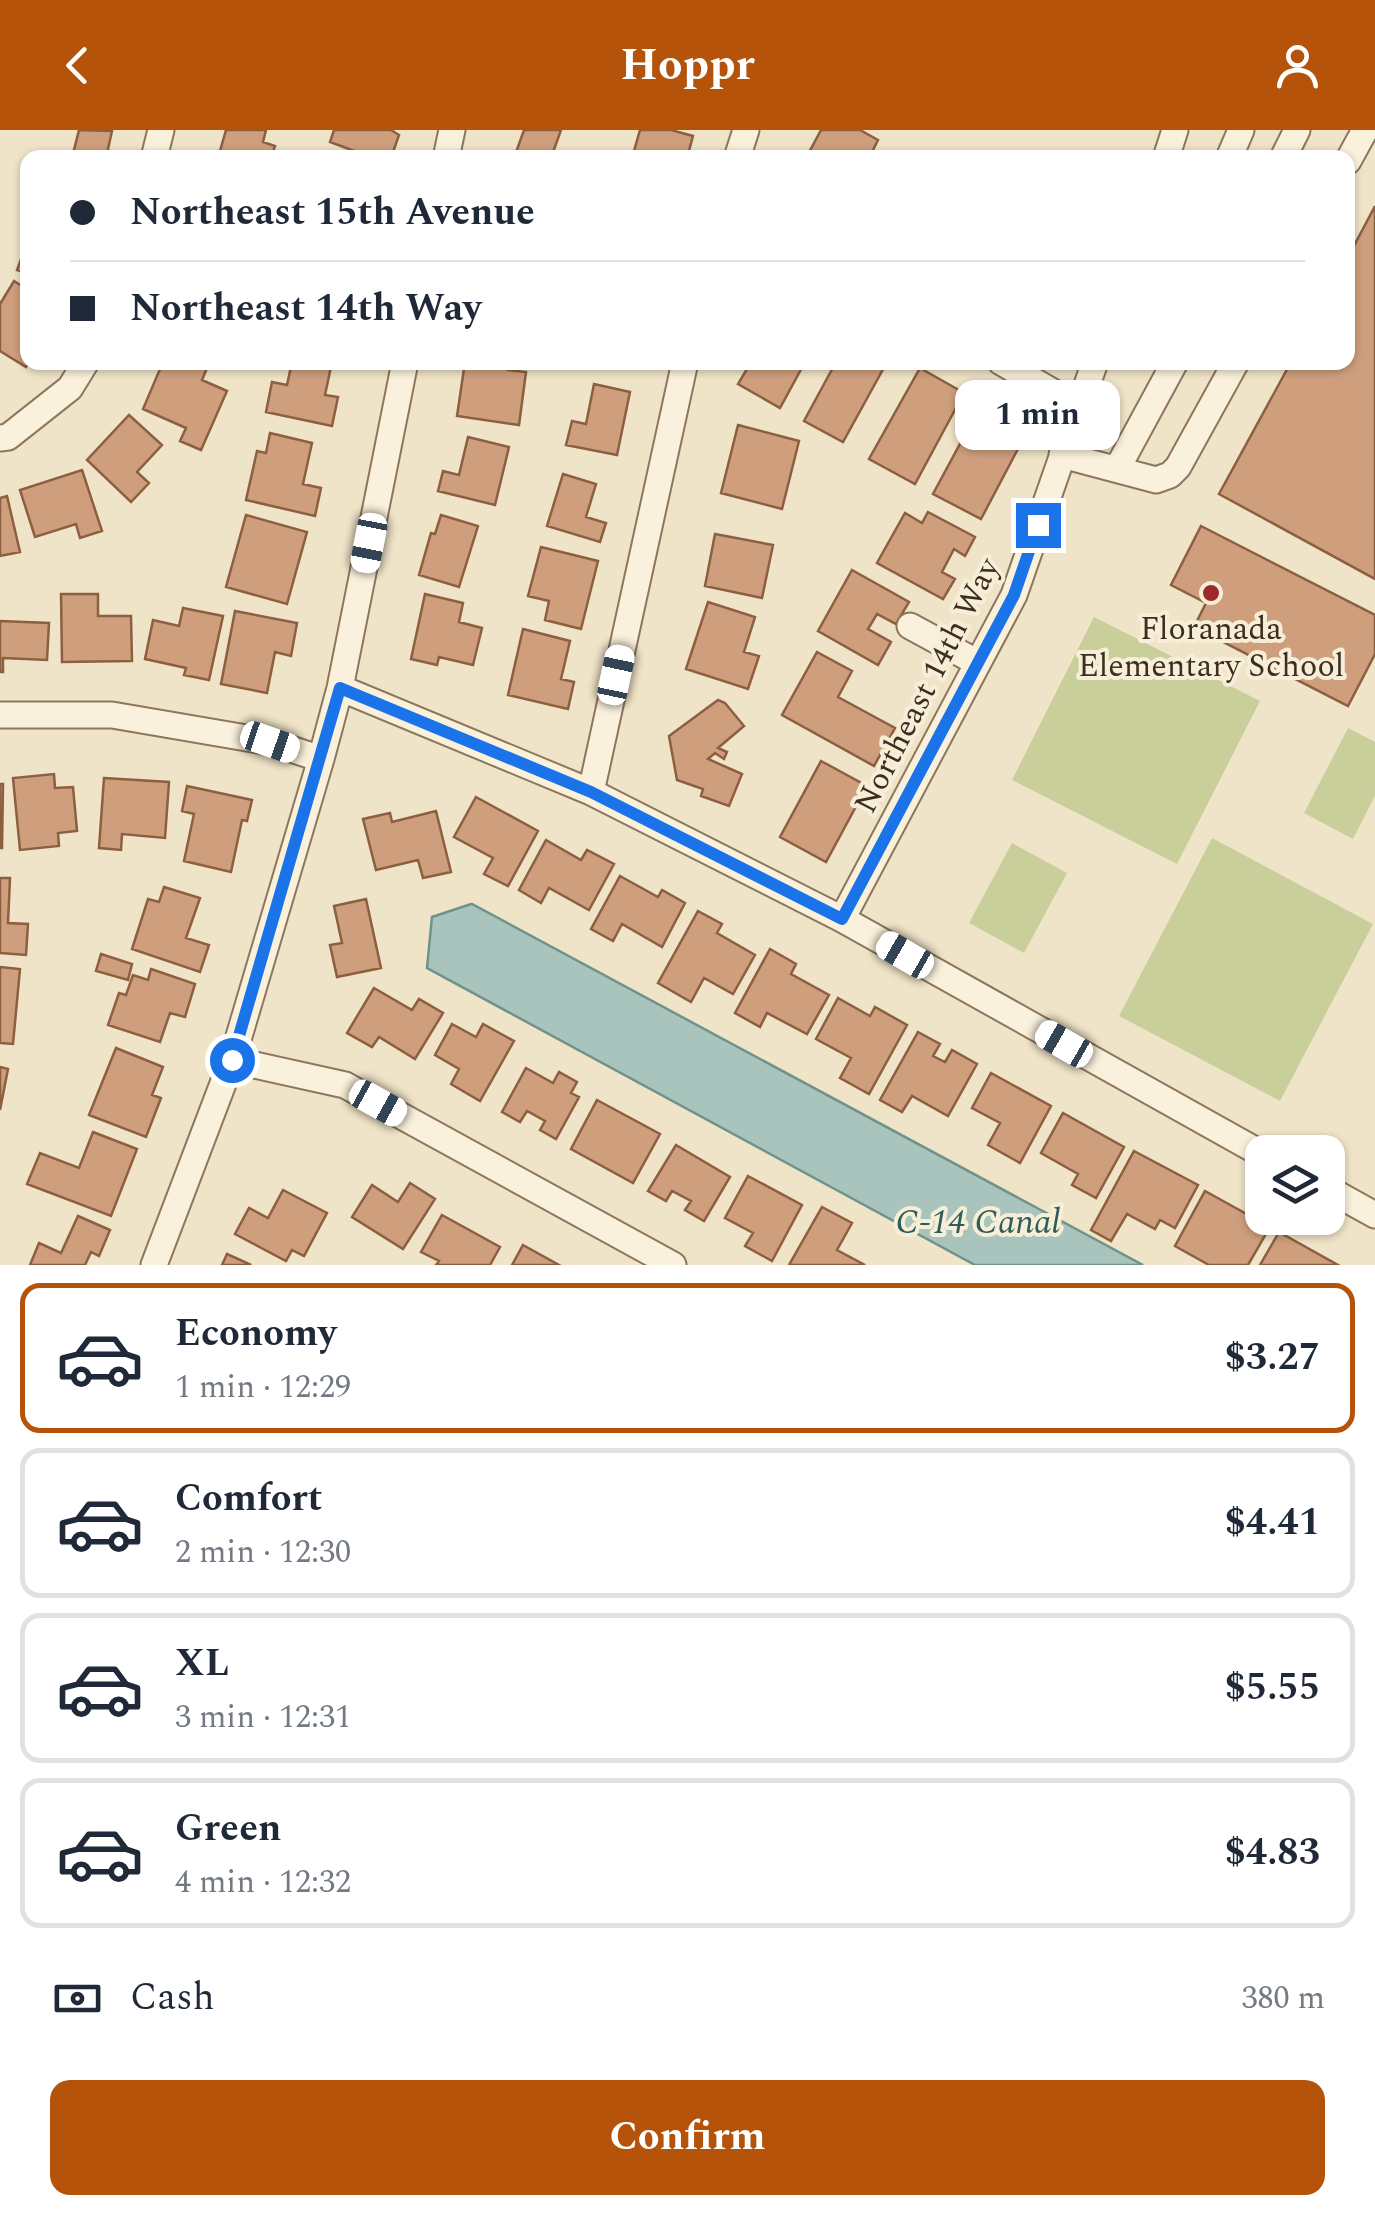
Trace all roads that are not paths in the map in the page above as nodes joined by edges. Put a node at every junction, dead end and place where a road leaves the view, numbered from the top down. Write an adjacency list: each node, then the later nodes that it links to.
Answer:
1 (81, 370): 9 (street)
2 (403, 370): 14 (street)
3 (684, 370): 17 (street)
4 (1016, 370): 8 (street)
5 (1091, 370): 8 (street, Northeast 14th Way)
6 (1171, 370): 11 (street)
7 (1232, 370): 11 (street)
8 (1079, 407): 10 (street, Northeast 14th Way)
9 (0, 438)
10 (1062, 455): 11 (street); 13 (street, Northeast 14th Way)
11 (1116, 470)
12 (910, 626): 13 (street)
13 (978, 663): 18 (street, Northeast 14th Way)
14 (340, 688): 16 (street); 17 (street)
15 (0, 715): 16 (street)
16 (321, 760): 19 (street)
17 (591, 792): 18 (street)
18 (842, 919): 20 (street)
19 (232, 1060): 23 (street); 24 (street)
20 (1245, 1144)
21 (1345, 1198): 22 (street)
22 (1375, 1214)
23 (154, 1265)
24 (673, 1265)

